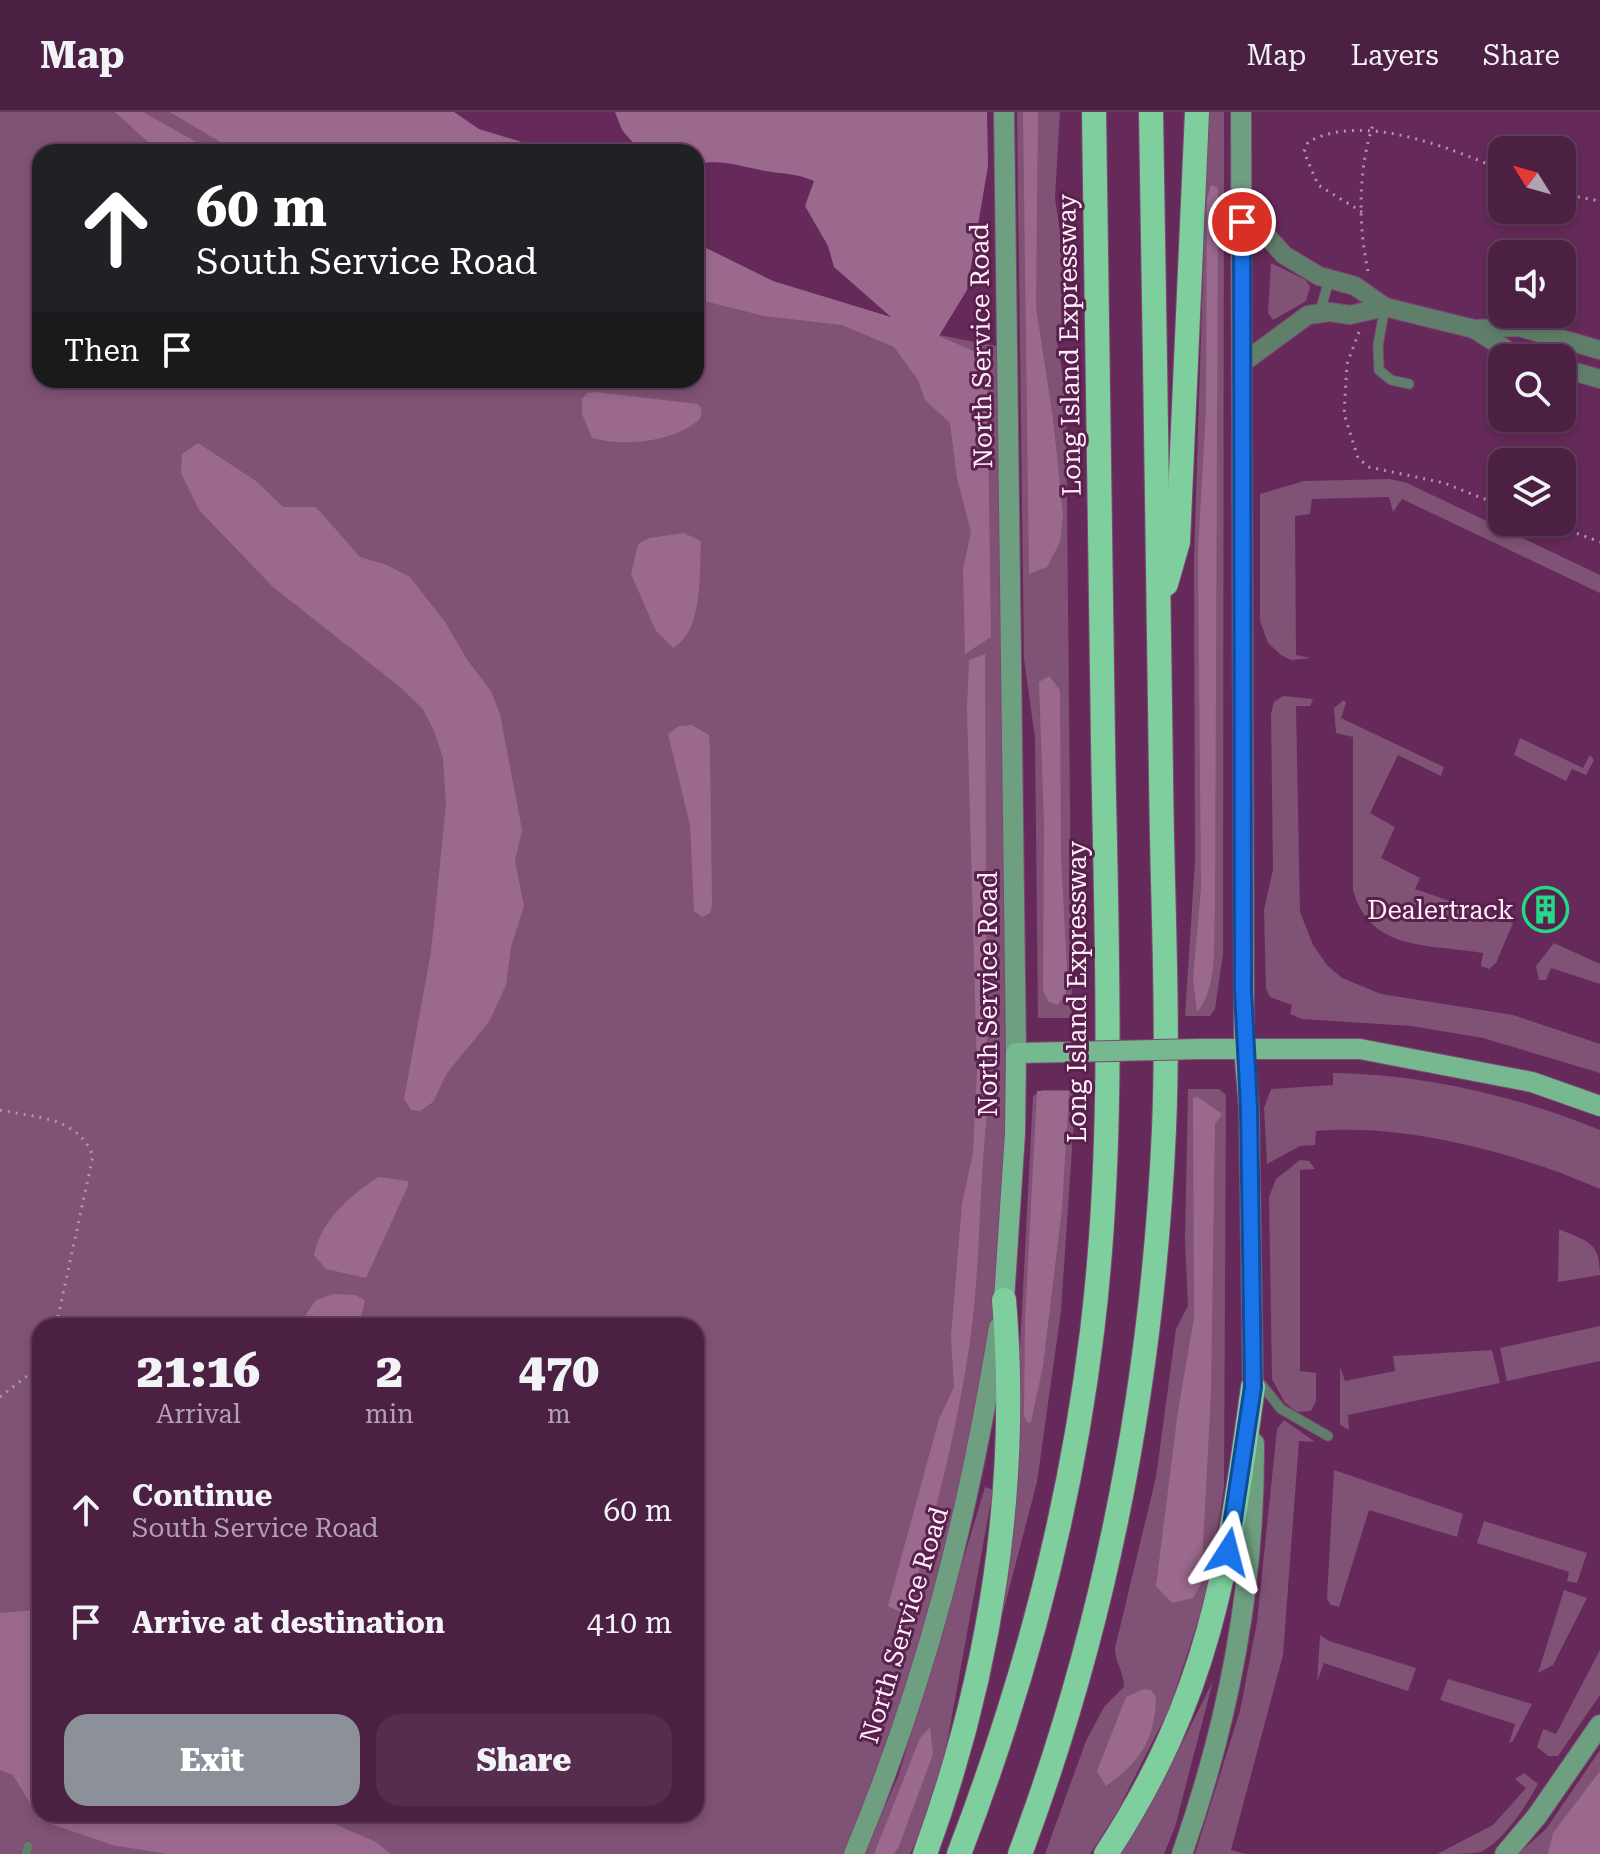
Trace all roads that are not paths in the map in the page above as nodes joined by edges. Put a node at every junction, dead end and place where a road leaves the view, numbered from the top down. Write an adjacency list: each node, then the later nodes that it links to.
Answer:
1 (1004, 112): 19 (main road, North Service Road)
2 (1094, 112): 27 (highway, Long Island Expressway)
3 (1151, 112): 17 (highway)
4 (1197, 112): 17 (highway)
5 (1241, 112): 6 (main road)
6 (1242, 193): 7 (street); 13 (main road)
7 (1329, 280): 8 (street); 9 (lane)
8 (1385, 307): 9 (street); 10 (street); 16 (lane)
9 (1320, 312): 13 (street)
10 (1474, 329): 11 (street); 12 (street)
11 (1498, 344)
12 (1600, 350)
13 (1244, 362): 18 (main road)
14 (1576, 372): 15 (street)
15 (1600, 379)
16 (1409, 384)
17 (1159, 609): 28 (highway)
18 (1244, 1048): 19 (main road, bridge); 20 (main road); 22 (main road)
19 (1016, 1053): 21 (main road, North Service Road)
20 (1600, 1106)
21 (1004, 1300): 25 (main road, North Service Road); 26 (highway)
22 (1253, 1381): 23 (lane); 29 (highway); 30 (main road)
23 (1328, 1436)
24 (1600, 1725): 31 (main road)
25 (854, 1854)
26 (925, 1854)
27 (959, 1854)
28 (1020, 1854)
29 (1106, 1854)
30 (1182, 1854)
31 (1505, 1854)

